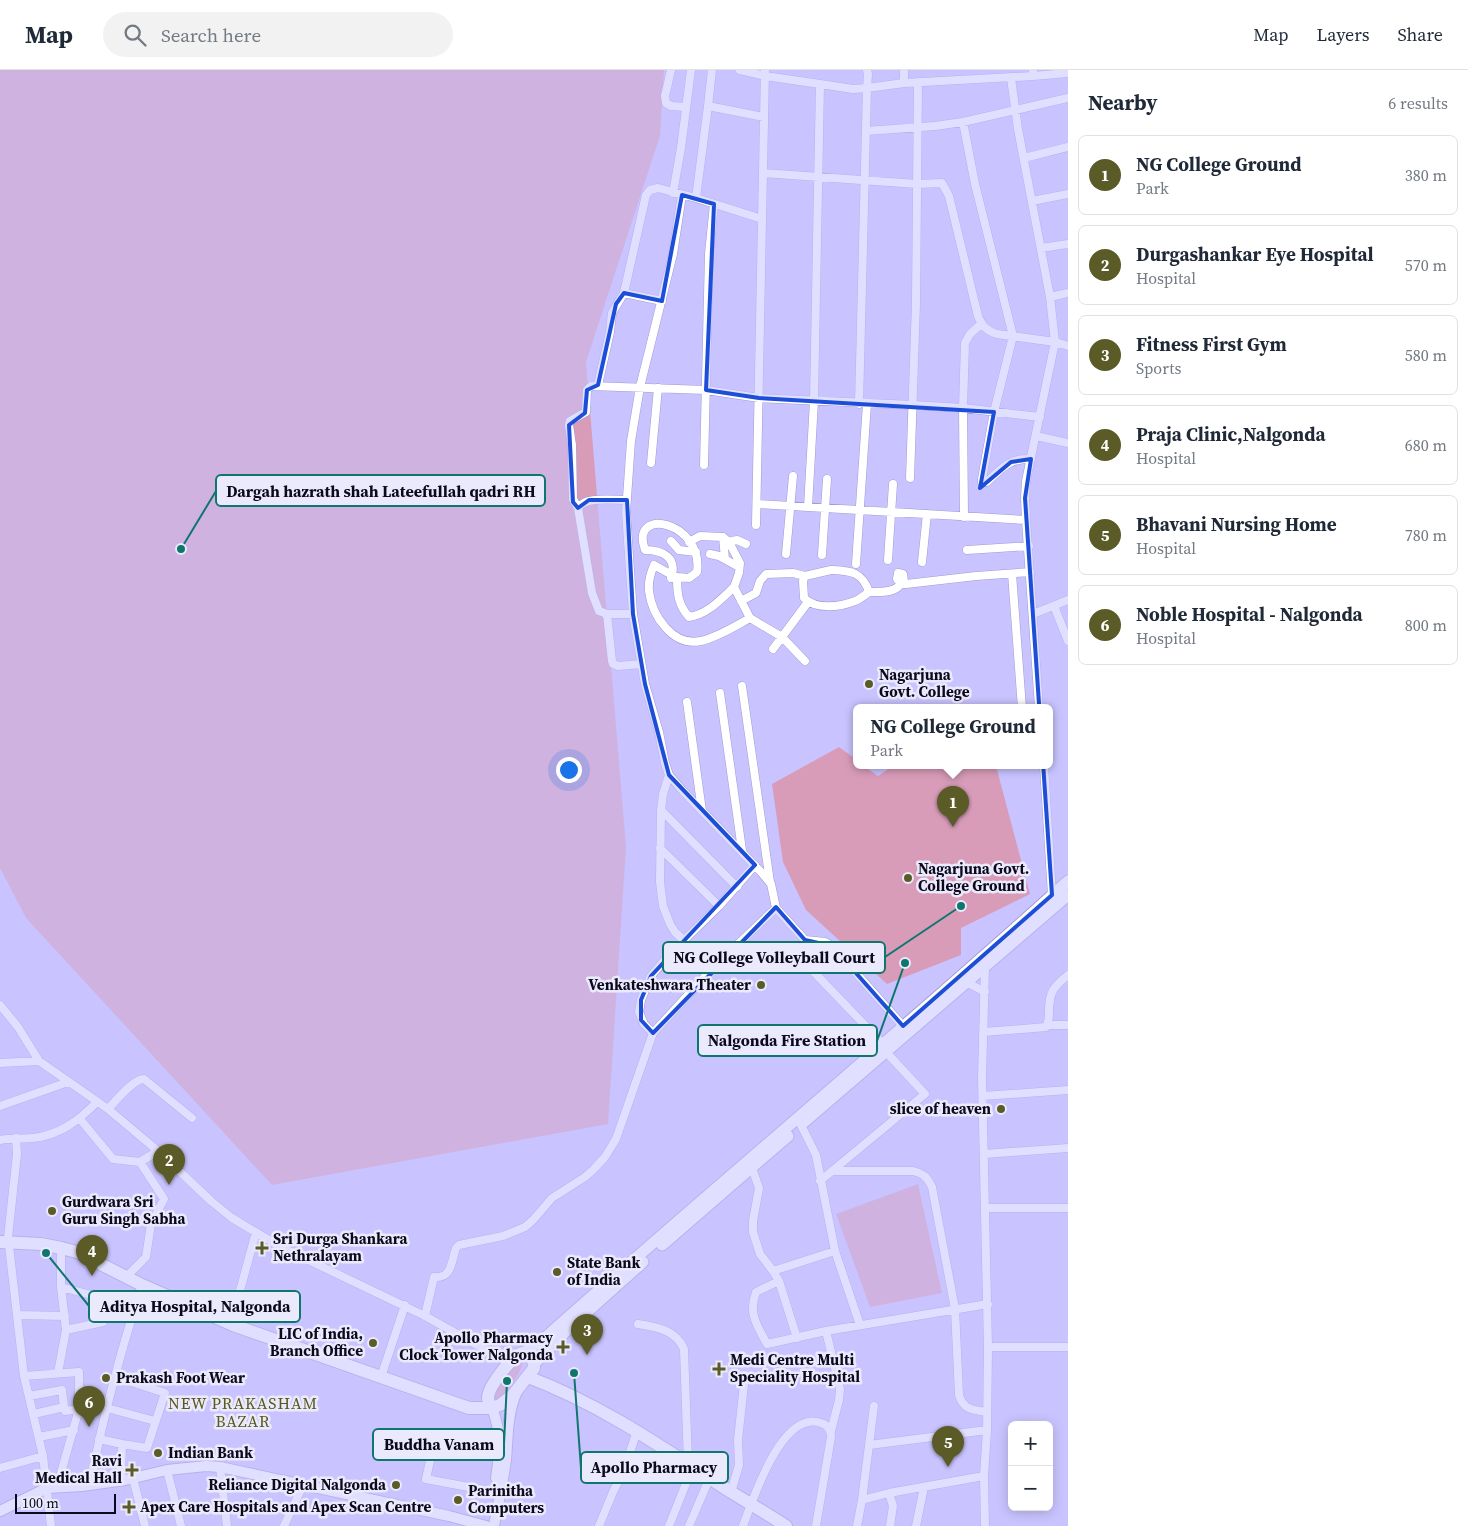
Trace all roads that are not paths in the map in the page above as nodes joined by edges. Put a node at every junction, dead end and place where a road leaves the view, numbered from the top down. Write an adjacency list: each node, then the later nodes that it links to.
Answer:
1 (671, 70): 17 (street)
2 (691, 70): 17 (street)
3 (712, 70): 16 (street)
4 (740, 70): 7 (street)
5 (867, 70): 14 (street)
6 (904, 70): 12 (street)
7 (765, 73): 13 (street); 19 (street)
8 (1033, 73): 9 (street); 10 (street)
9 (1068, 73)
10 (1011, 78): 11 (street); 18 (street)
11 (918, 82): 12 (street); 21 (street)
12 (904, 83): 14 (street)
13 (820, 84): 14 (street); 26 (street)
14 (867, 88): 22 (street)
15 (1068, 98): 18 (street)
16 (708, 106): 19 (street); 32 (street)
17 (686, 107): 29 (street)
18 (1016, 109): 20 (street); 24 (street)
19 (764, 117): 25 (street)
20 (963, 122): 21 (street); 43 (street)
21 (917, 128): 22 (street); 28 (street)
22 (866, 131): 27 (street)
23 (1068, 147): 24 (street)
24 (1024, 158): 33 (street)
25 (763, 174): 26 (street); 35 (street)
26 (818, 178): 27 (street); 51 (street)
27 (865, 180): 28 (street); 52 (street)
28 (917, 184): 42 (street); 53 (street)
29 (673, 193): 31 (street); 38 (street)
30 (1068, 194): 33 (street)
31 (682, 195): 32 (street); 41 (street)
32 (696, 198): 34 (street)
33 (1032, 201): 37 (street)
34 (714, 204): 35 (street); 49 (street)
35 (762, 219): 50 (street)
36 (1068, 244): 37 (street)
37 (1041, 248): 40 (street)
38 (624, 293): 41 (street); 46 (street)
39 (1068, 293): 40 (street)
40 (1050, 298): 44 (street)
41 (662, 301): 47 (street)
42 (981, 324): 43 (street); 54 (street)
43 (1014, 336): 44 (street); 55 (street)
44 (1055, 342): 45 (street); 56 (street)
45 (1068, 346)
46 (598, 385): 47 (street); 70 (street)
47 (640, 387): 48 (street); 66 (street)
48 (658, 388): 49 (street); 60 (street)
49 (706, 390): 50 (street); 61 (street)
50 (759, 398): 51 (street); 67 (street)
51 (814, 401): 52 (street); 69 (street)
52 (863, 404): 53 (street); 72 (street)
53 (913, 405): 54 (street); 63 (street)
54 (963, 408): 55 (street); 75 (street)
55 (994, 412): 56 (street); 59 (street)
56 (1040, 417): 57 (street)
57 (1036, 436): 58 (street); 59 (street)
58 (1068, 443)
59 (1031, 459): 76 (street)
60 (651, 464)
61 (704, 465)
62 (793, 476): 68 (street)
63 (910, 478)
64 (827, 479): 71 (street)
65 (893, 484): 73 (street)
66 (627, 500): 70 (street); 104 (street)
67 (757, 504): 68 (street); 77 (street)
68 (789, 506): 69 (street); 86 (street)
69 (808, 507): 71 (street)
70 (578, 508): 103 (street)
71 (824, 508): 72 (street); 87 (street)
72 (860, 510): 73 (street); 91 (street)
73 (892, 512): 74 (street); 89 (street)
74 (927, 514): 75 (street); 90 (street)
75 (964, 516): 76 (street)
76 (1026, 520): 82 (street)
77 (756, 525)
78 (726, 539): 80 (street); 81 (street); 88 (street); 92 (street)
79 (671, 542): 84 (street)
80 (690, 542): 84 (street); 94 (street)
81 (746, 544)
82 (1029, 546): 83 (street); 93 (street)
83 (966, 550)
84 (696, 552): 94 (street)
85 (710, 554): 88 (street)
86 (786, 554)
87 (822, 555)
88 (725, 559): 92 (street)
89 (888, 560)
90 (922, 562)
91 (856, 564)
92 (740, 567): 97 (street)
93 (1030, 572): 95 (street); 105 (street)
94 (675, 574): 97 (street); 106 (street)
95 (1012, 574): 98 (street); 115 (street)
96 (805, 576): 98 (street); 100 (street); 101 (street)
97 (734, 587): 100 (street)
98 (869, 592): 101 (street)
99 (1068, 600): 102 (street)
100 (741, 601): 106 (street)
101 (808, 602): 107 (street)
102 (1054, 606): 105 (street); 108 (street)
103 (607, 614): 104 (street); 111 (street)
104 (633, 614): 111 (street)
105 (1033, 614): 116 (street)
106 (750, 618): 107 (street)
107 (782, 637): 109 (street); 110 (street)
108 (1068, 641)
109 (773, 649)
110 (805, 661)
111 (641, 664): 118 (street)
112 (742, 686): 125 (street)
113 (720, 694): 122 (street)
114 (688, 702): 120 (street)
115 (1022, 704)
116 (1039, 704)
117 (1044, 769): 127 (street)
118 (670, 775): 119 (street); 120 (street)
119 (661, 810): 121 (street); 126 (street)
120 (702, 811): 122 (street)
121 (660, 848): 129 (street); 131 (street)
122 (742, 850): 123 (street)
123 (756, 865): 125 (street); 126 (street)
124 (1068, 881): 127 (main road)
125 (770, 884): 130 (street)
126 (737, 887): 129 (street)
127 (1052, 895): 140 (main road)
128 (1068, 895): 133 (main road)
129 (719, 906): 131 (street)
130 (776, 908): 134 (street); 140 (street)
131 (684, 941): 134 (street); 143 (street)
132 (808, 966): 144 (street)
133 (985, 966): 136 (main road); 137 (street)
134 (713, 968): 143 (street)
135 (1068, 975): 139 (street)
136 (966, 982): 137 (street); 144 (main road)
137 (985, 992): 142 (street)
138 (0, 1005): 145 (street)
139 (1048, 1025): 141 (street); 142 (street)
140 (903, 1026): 144 (main road)
141 (1068, 1026)
142 (984, 1032): 149 (street)
143 (653, 1033): 183 (street)
144 (884, 1048): 155 (main road); 163 (street); 192 (main road)
145 (39, 1061): 146 (street); 147 (street)
146 (0, 1063)
147 (68, 1082): 150 (street); 151 (street)
148 (1068, 1090): 149 (street)
149 (983, 1096): 160 (street)
150 (97, 1102): 152 (street); 154 (street)
151 (0, 1106)
152 (108, 1109): 153 (street); 159 (street)
153 (192, 1118)
154 (80, 1119): 156 (street); 161 (street)
155 (801, 1124): 162 (main road); 164 (street)
156 (16, 1138): 157 (street); 168 (street)
157 (0, 1140)
158 (1068, 1148): 160 (street)
159 (158, 1151): 161 (street); 167 (street)
160 (984, 1154): 165 (street)
161 (140, 1162): 172 (street)
162 (752, 1168): 171 (street); 194 (main road)
163 (832, 1171): 164 (street); 179 (street)
164 (820, 1181): 170 (street)
165 (985, 1208): 166 (street); 177 (street)
166 (1068, 1208)
167 (256, 1232): 178 (street); 184 (street)
168 (4, 1239): 169 (highway); 172 (highway); 181 (street)
169 (62, 1248): 174 (highway); 175 (street)
170 (835, 1251): 171 (street); 186 (street)
171 (773, 1271): 173 (street)
172 (130, 1273): 184 (highway)
173 (779, 1281): 189 (street); 189 (street)
174 (142, 1285): 180 (street); 206 (highway)
175 (61, 1287): 176 (street); 182 (street)
176 (103, 1298): 180 (street); 187 (street)
177 (988, 1304): 179 (street); 190 (street)
178 (405, 1305): 183 (street); 195 (street)
179 (955, 1309): 186 (street); 208 (street)
180 (134, 1310): 199 (street)
181 (18, 1315): 182 (street); 198 (street)
182 (65, 1316): 187 (street)
183 (425, 1316): 193 (street)
184 (232, 1320): 195 (highway)
185 (638, 1324): 221 (street)
186 (860, 1325): 188 (street)
187 (66, 1330): 196 (street)
188 (826, 1331): 189 (street); 214 (street)
189 (797, 1338)
190 (988, 1347): 191 (street); 208 (street)
191 (1068, 1347)
192 (523, 1353): 193 (highway); 194 (highway)
193 (509, 1363): 201 (highway)
194 (532, 1369): 200 (highway); 213 (highway)
195 (383, 1371): 201 (highway)
196 (58, 1373): 198 (street); 207 (street)
197 (745, 1375): 234 (street)
198 (24, 1376): 202 (street)
199 (116, 1377): 205 (street); 210 (street)
200 (518, 1388): 206 (highway); 245 (street)
201 (490, 1391): 206 (highway)
202 (29, 1396): 204 (street); 209 (street)
203 (874, 1406): 219 (street)
204 (64, 1407): 207 (street); 209 (street)
205 (107, 1408): 210 (street); 216 (street)
206 (492, 1408): 233 (street)
207 (79, 1409): 211 (street)
208 (987, 1412): 212 (street)
209 (34, 1414): 215 (street)
210 (155, 1421): 218 (street)
211 (74, 1430): 215 (street); 231 (street)
212 (987, 1430): 219 (street); 225 (street)
213 (637, 1431): 221 (highway); 246 (street)
214 (830, 1431): 237 (street); 251 (street)
215 (39, 1437): 220 (street)
216 (99, 1439): 218 (street); 229 (street)
217 (408, 1439): 233 (street)
218 (122, 1444): 228 (street)
219 (869, 1445): 236 (street)
220 (43, 1456): 223 (street); 231 (street)
221 (690, 1464): 226 (highway); 247 (street)
222 (220, 1467): 224 (street); 230 (street); 242 (street)
223 (0, 1468)
224 (167, 1470): 227 (street); 241 (street)
225 (984, 1476): 232 (street); 255 (street)
226 (710, 1477): 234 (highway); 248 (street)
227 (133, 1478): 228 (street); 240 (street)
228 (121, 1480): 229 (street)
229 (90, 1484): 231 (street)
230 (303, 1484): 243 (street); 244 (street)
231 (52, 1488): 238 (street); 239 (street)
232 (924, 1488): 235 (street); 254 (street)
233 (495, 1492): 244 (street)
234 (732, 1492): 237 (highway)
235 (890, 1493): 236 (street); 253 (street)
236 (862, 1500): 252 (street)
237 (751, 1504): 249 (street); 250 (highway)
238 (0, 1511)
239 (51, 1526)
240 (146, 1526)
241 (181, 1526)
242 (227, 1526)
243 (284, 1526)
244 (486, 1526)
245 (494, 1526)
246 (599, 1526)
247 (668, 1526)
248 (689, 1526)
249 (743, 1526)
250 (786, 1526)
251 (816, 1526)
252 (857, 1526)
253 (890, 1526)
254 (916, 1526)
255 (985, 1526)

